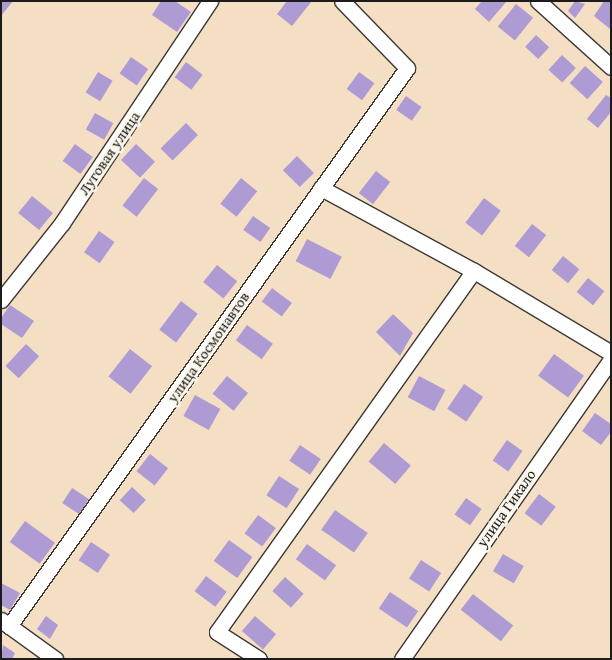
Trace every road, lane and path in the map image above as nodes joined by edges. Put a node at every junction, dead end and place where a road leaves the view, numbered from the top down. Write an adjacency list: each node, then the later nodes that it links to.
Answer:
1 (210, 1): 7 (street, Луговая улица)
2 (342, 1): 5 (street, улица Космонавтов)
3 (538, 1): 4 (street)
4 (611, 67)
5 (321, 188): 6 (street); 10 (street, улица Космонавтов)
6 (474, 271): 8 (street); 12 (street)
7 (1, 300)
8 (611, 353)
9 (611, 359): 13 (street, улица Гикало)
10 (5, 623): 11 (street)
11 (55, 659)
12 (259, 659)
13 (402, 659)

